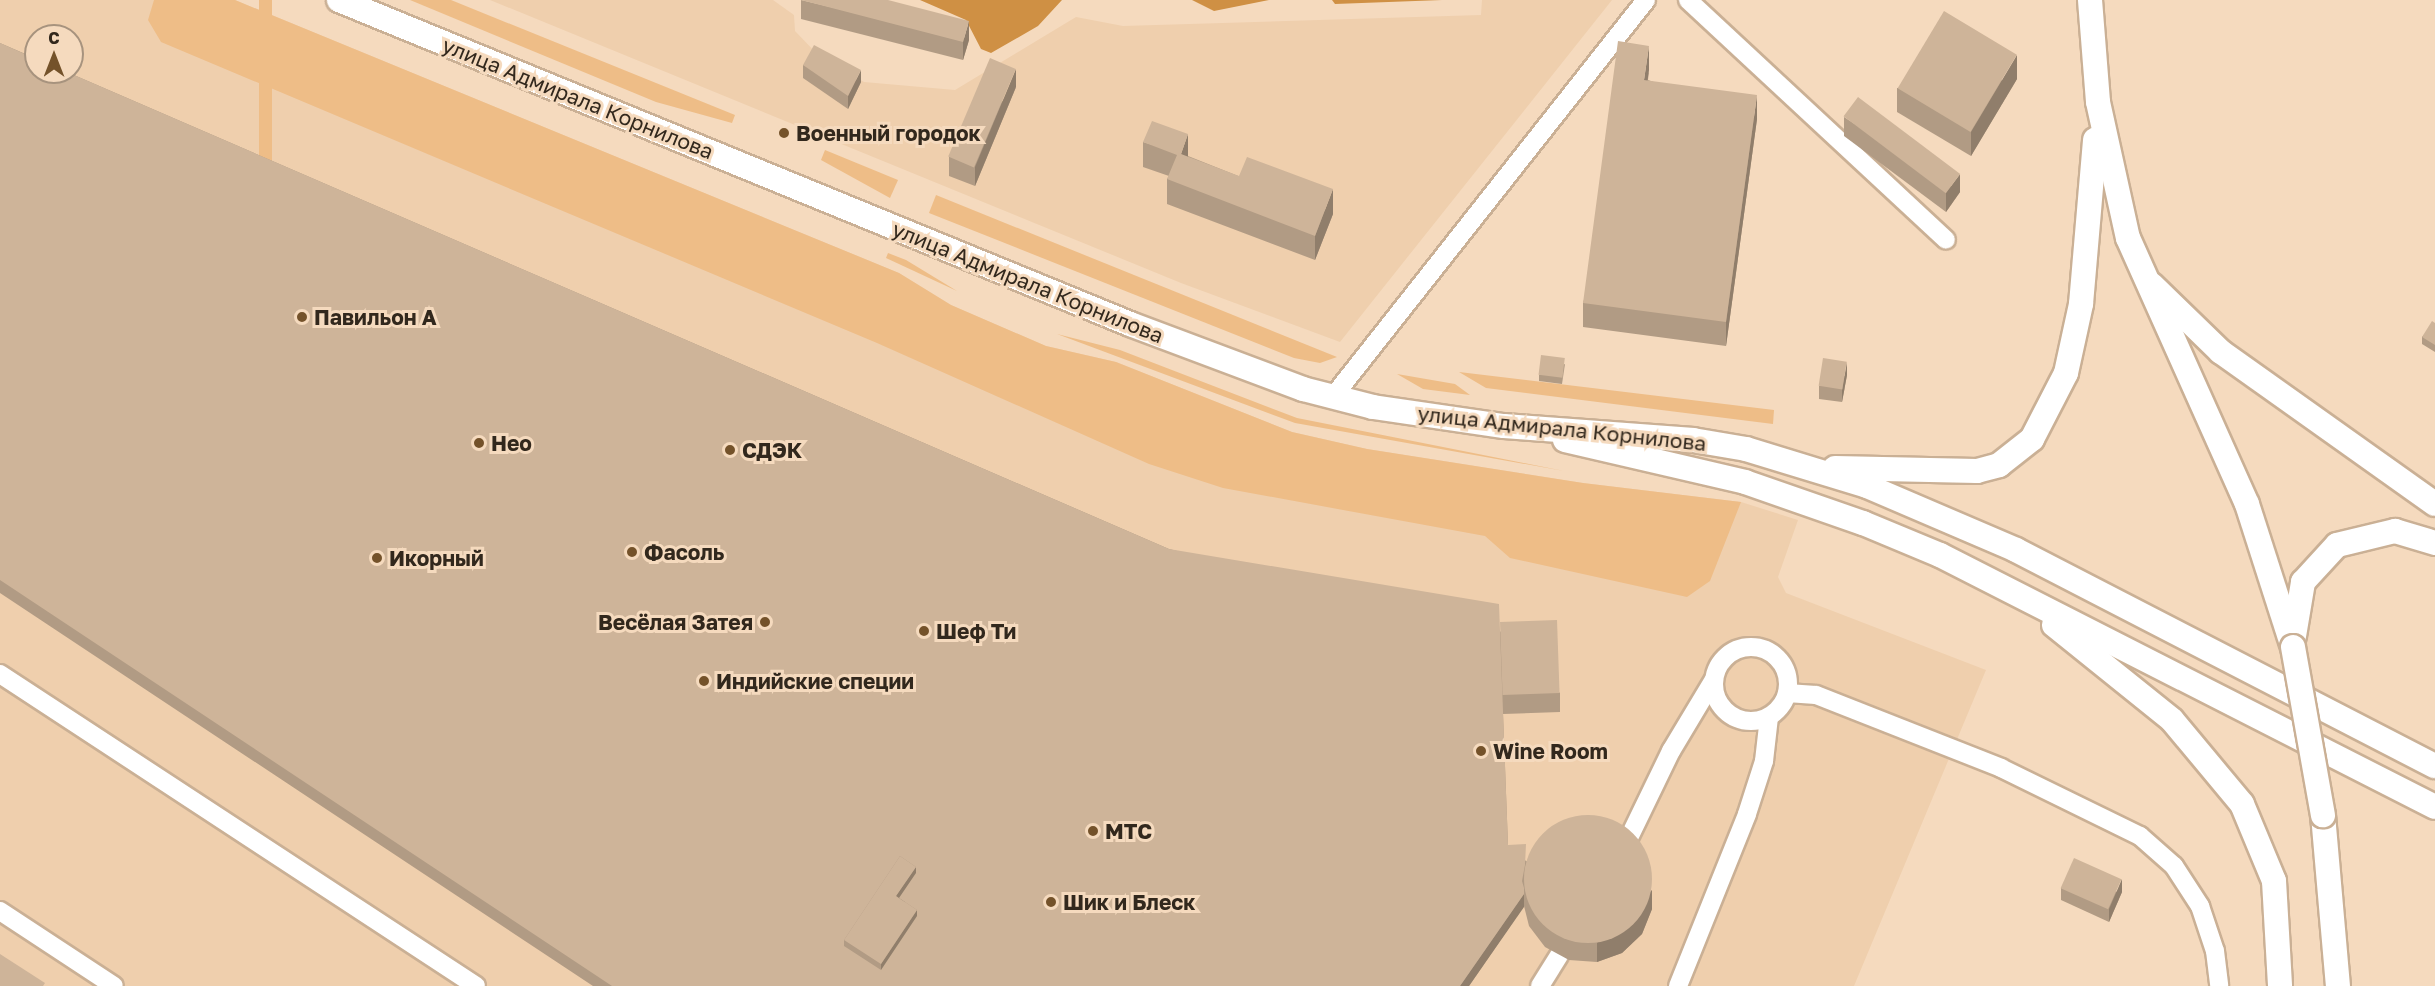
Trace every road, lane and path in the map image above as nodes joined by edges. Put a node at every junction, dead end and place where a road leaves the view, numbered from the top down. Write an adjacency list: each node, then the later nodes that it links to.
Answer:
1 (339, 0): 8 (main road, улица Адмирала Корнилова)
2 (1646, 0): 8 (street)
3 (1688, 0): 6 (street)
4 (2090, 0): 5 (main road)
5 (2098, 102): 7 (main road); 10 (main road)
6 (1946, 240)
7 (2142, 274): 11 (main road); 14 (main road)
8 (1332, 398): 9 (main road, улица Адмирала Корнилова)
9 (1504, 426): 10 (main road, улица Адмирала Корнилова); 13 (main road)
10 (1811, 466): 19 (main road)
11 (2435, 504)
12 (2435, 543): 14 (main road)
13 (2007, 589): 20 (main road); 29 (main road)
14 (2293, 647): 30 (main road, bridge)
15 (0, 674): 25 (street)
16 (1713, 681): 17 (street); 18 (street); 21 (street)
17 (1787, 693): 18 (street); 28 (street)
18 (1769, 717): 27 (street)
19 (2435, 766)
20 (2435, 807)
21 (1625, 846)
22 (0, 911): 24 (street)
23 (1559, 955): 26 (street)
24 (114, 986)
25 (476, 986)
26 (1540, 986)
27 (1678, 986)
28 (2219, 986)
29 (2280, 986)
30 (2338, 986)

